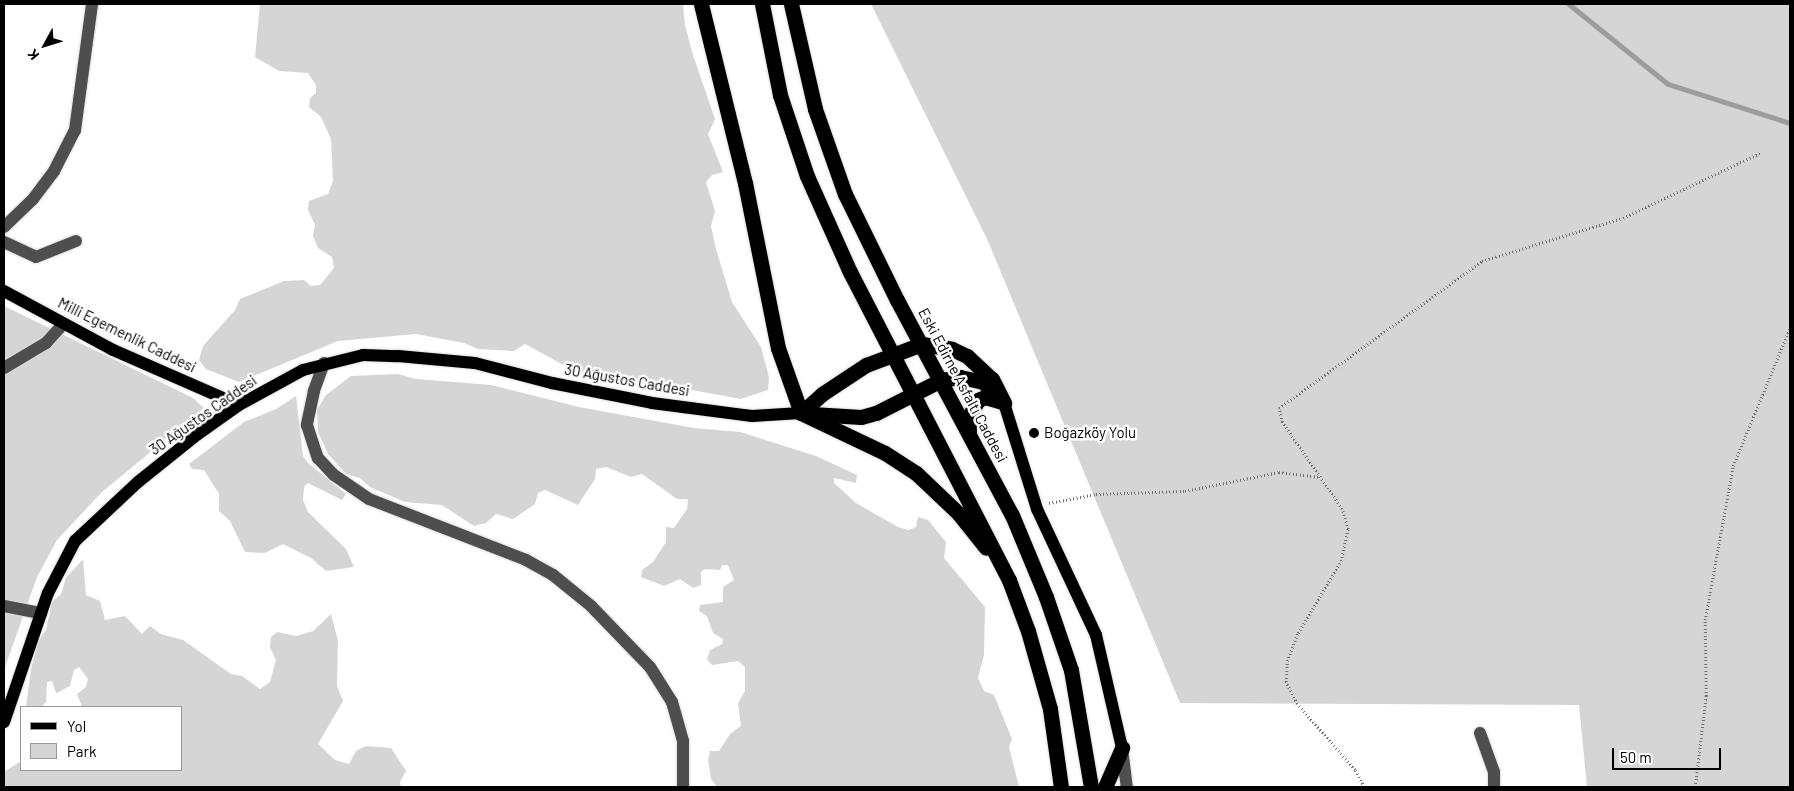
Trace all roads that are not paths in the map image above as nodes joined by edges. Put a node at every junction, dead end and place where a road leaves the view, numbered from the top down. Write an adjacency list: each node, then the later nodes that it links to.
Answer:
1 (92, 4): 5 (street)
2 (701, 4): 18 (highway)
3 (762, 4): 11 (highway)
4 (791, 4): 10 (highway, Eski Edirne Asfaltı Caddesi)
5 (4, 227)
6 (76, 240): 7 (street)
7 (4, 242)
8 (4, 291): 9 (main road, Milli Egemenlik Caddesi)
9 (63, 324): 13 (street); 17 (main road, Milli Egemenlik Caddesi)
10 (922, 344): 11 (highway); 14 (highway, Eski Edirne Asfaltı Caddesi); 16 (highway)
11 (894, 354): 15 (highway); 18 (highway)
12 (324, 363): 17 (main road, 30 Ağustos Caddesi); 18 (main road, 30 Ağustos Caddesi); 26 (street)
13 (4, 368)
14 (941, 380): 15 (highway); 16 (highway); 19 (highway, Eski Edirne Asfaltı Caddesi)
15 (914, 393): 18 (highway); 20 (highway)
16 (1004, 402): 19 (highway); 25 (main road)
17 (239, 405): 22 (main road, 30 Ağustos Caddesi)
18 (801, 413): 20 (highway)
19 (969, 431): 28 (highway, Eski Edirne Asfaltı Caddesi)
20 (1009, 580): 27 (highway)
21 (4, 606): 22 (street)
22 (41, 612): 23 (main road, 30 Ağustos Caddesi)
23 (4, 722)
24 (1480, 733): 31 (street)
25 (1122, 748): 29 (highway); 30 (street)
26 (683, 787)
27 (1061, 787)
28 (1091, 787)
29 (1105, 787)
30 (1127, 787)
31 (1494, 787)

